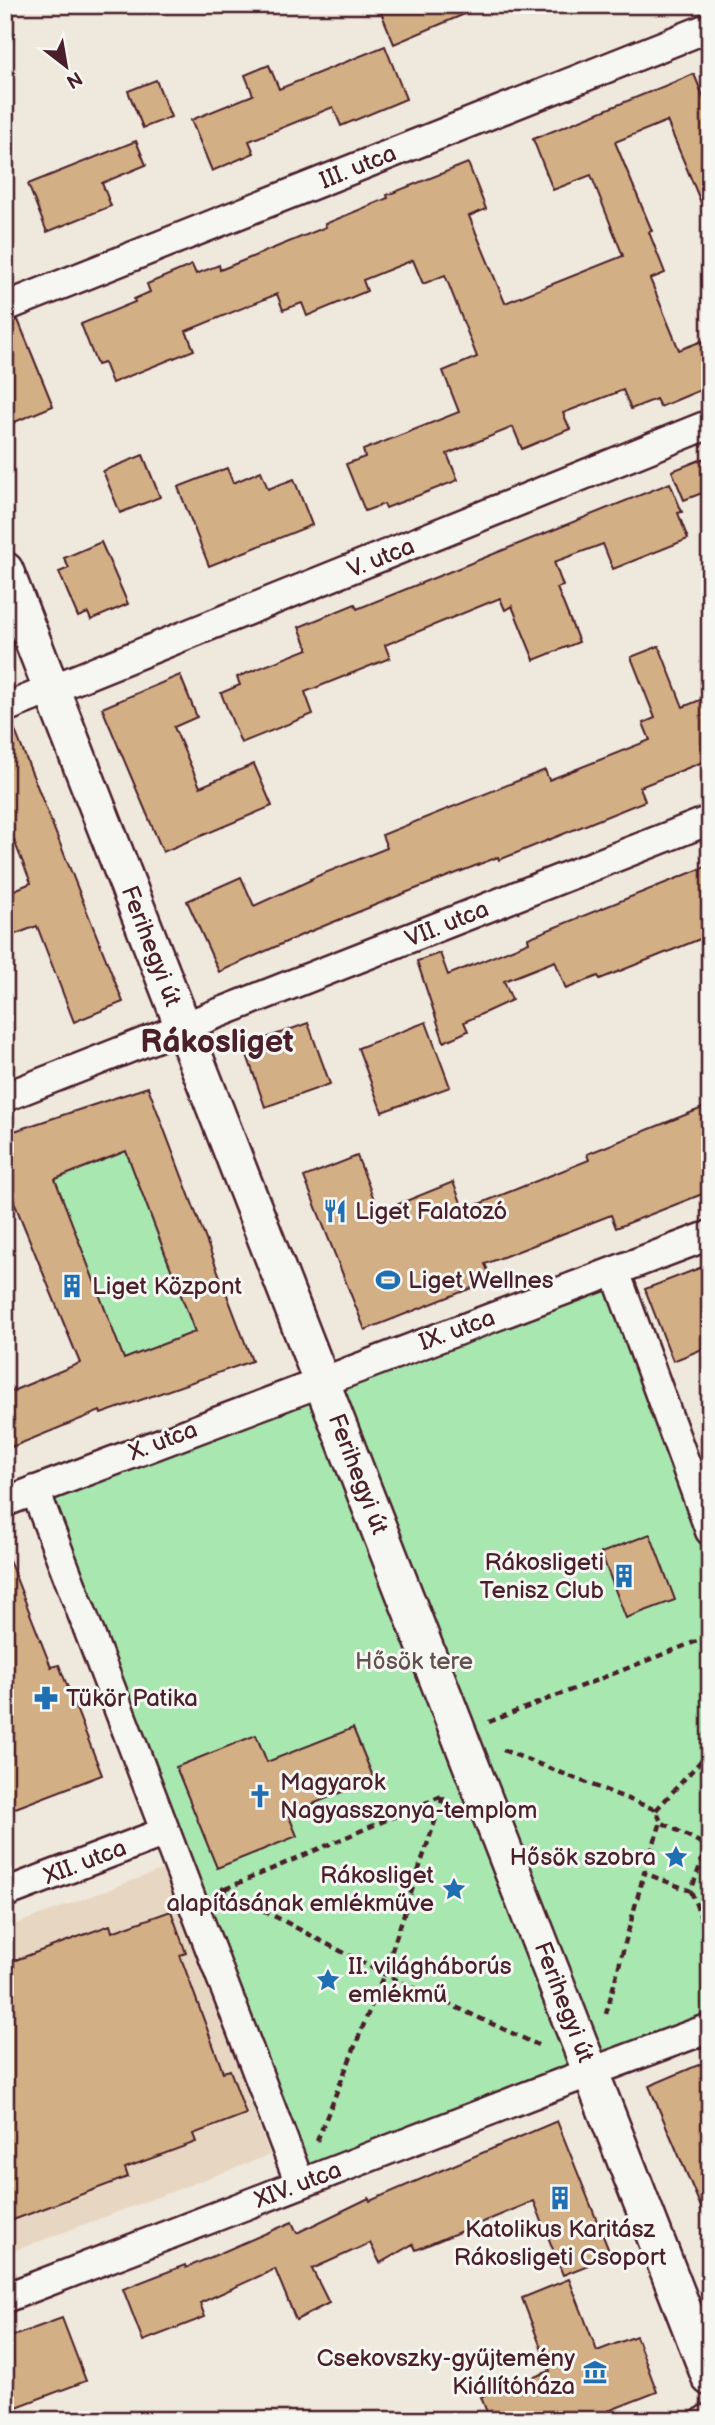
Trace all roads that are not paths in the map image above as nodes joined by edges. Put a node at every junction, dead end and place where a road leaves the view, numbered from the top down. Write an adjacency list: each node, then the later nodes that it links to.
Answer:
1 (710, 27): 2 (street, III. utca)
2 (5, 307)
3 (710, 425): 5 (street, V. utca)
4 (5, 570): 5 (street, Ferihegyi út)
5 (53, 691): 6 (street, V. utca); 8 (street, Ferihegyi út)
6 (5, 708)
7 (710, 820): 8 (street, VII. utca)
8 (184, 1029): 9 (street, VII. utca); 12 (street, Ferihegyi út)
9 (5, 1097)
10 (710, 1235): 11 (street, IX. utca)
11 (615, 1271): 12 (street, IX. utca); 15 (street)
12 (322, 1381): 13 (street, X. utca); 19 (street, Ferihegyi út)
13 (35, 1490): 14 (street, X. utca); 16 (street)
14 (5, 1502)
15 (710, 1531)
16 (165, 1832): 17 (street, XII. utca); 20 (street)
17 (5, 1893)
18 (710, 2028): 19 (street, XIV. utca)
19 (590, 2072): 20 (street, XIV. utca); 22 (street, Ferihegyi út)
20 (300, 2184): 21 (street, XIV. utca)
21 (5, 2298)
22 (710, 2378)

